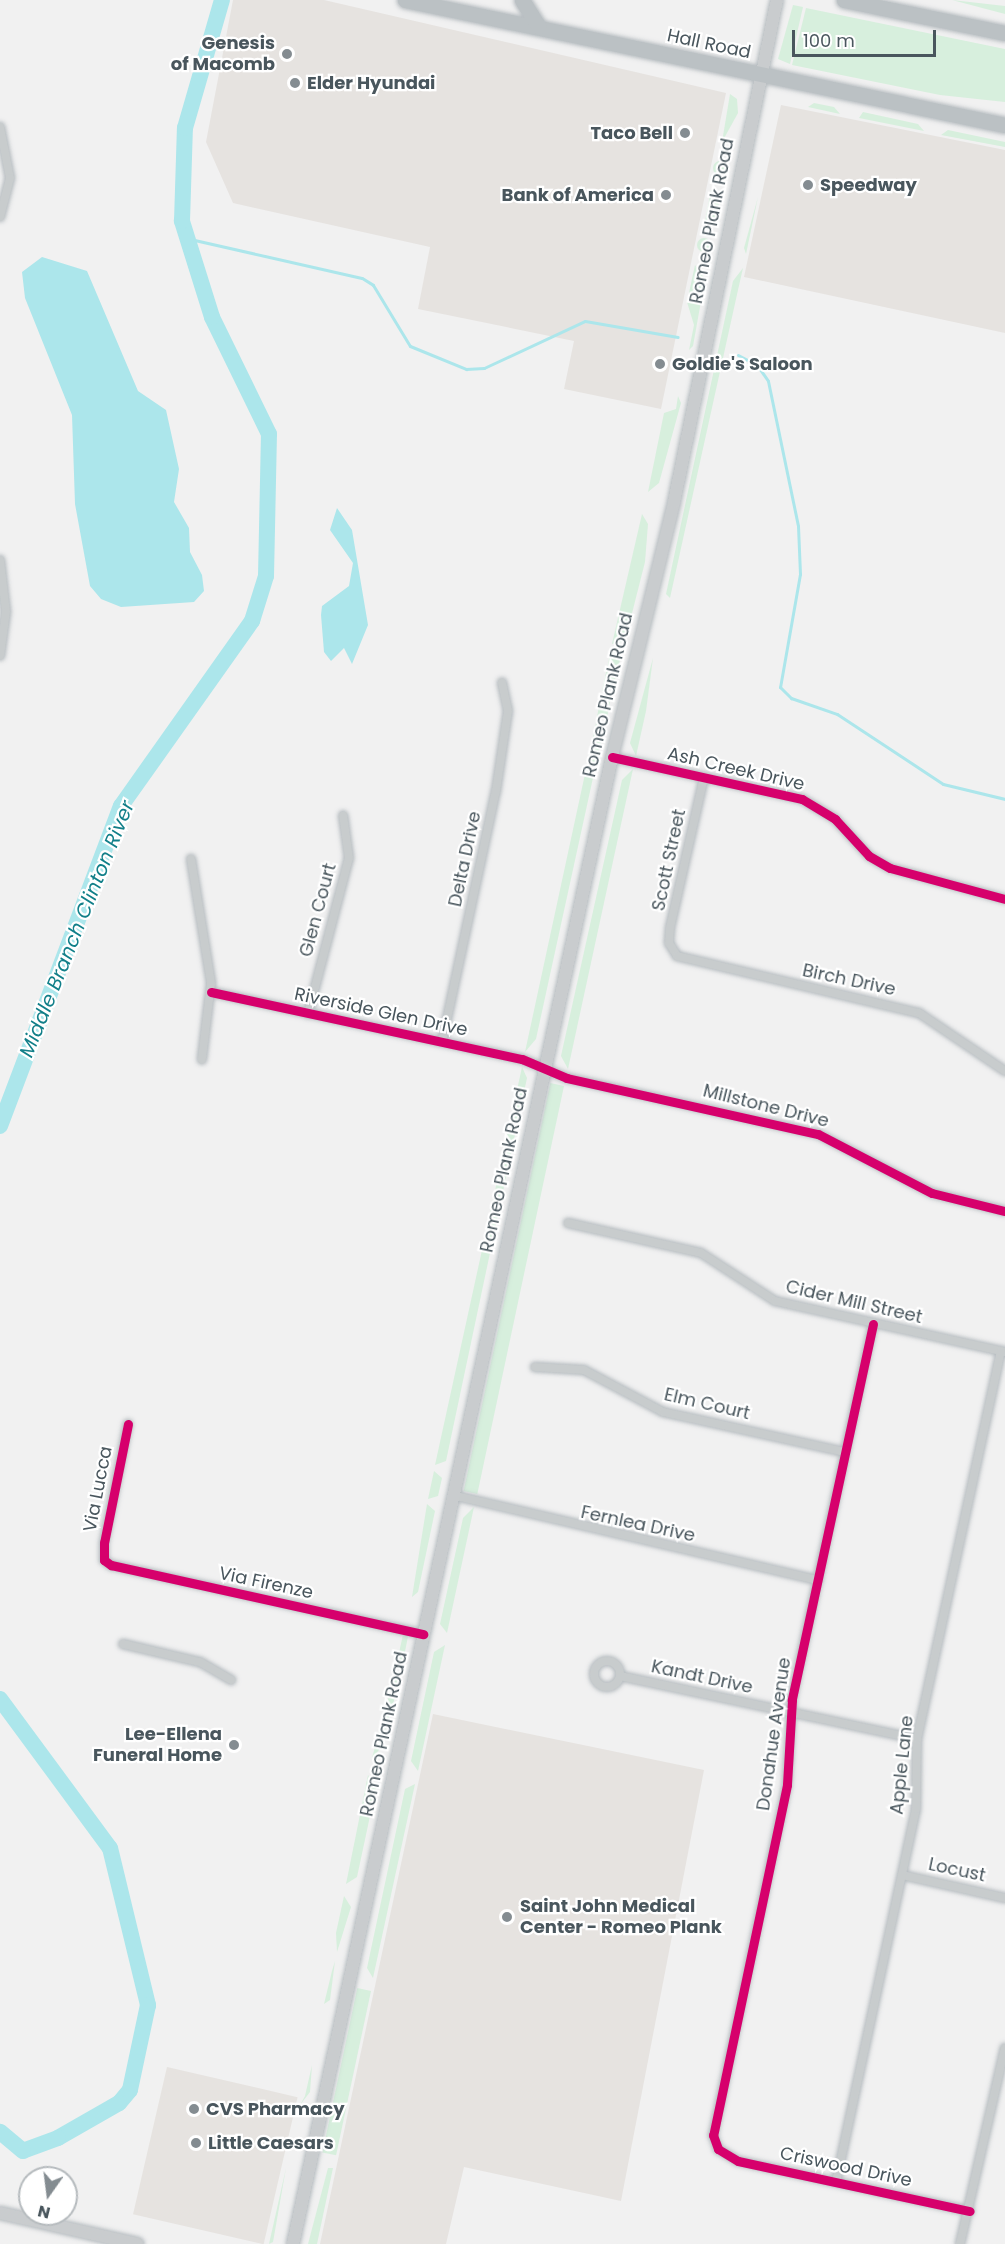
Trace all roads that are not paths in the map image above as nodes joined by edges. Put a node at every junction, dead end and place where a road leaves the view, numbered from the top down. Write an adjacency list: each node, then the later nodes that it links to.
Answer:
1 (410, 0): 5 (highway, Hall Road)
2 (522, 0): 5 (highway)
3 (777, 0): 7 (main road, Romeo Plank Road)
4 (844, 0): 6 (highway)
5 (538, 26): 7 (highway, Hall Road)
6 (1005, 33)
7 (760, 75): 8 (highway, Hall Road); 14 (main road, Romeo Plank Road)
8 (1005, 125)
9 (0, 127): 10 (street)
10 (0, 217)
11 (0, 560): 12 (street)
12 (0, 656)
13 (502, 683): 22 (street, Delta Drive)
14 (612, 757): 15 (street, Ash Creek Drive); 24 (main road, Romeo Plank Road)
15 (704, 777): 18 (street, Ash Creek Drive); 19 (street, Scott Street)
16 (343, 815): 21 (street, Glen Court)
17 (191, 859): 20 (street)
18 (1005, 899)
19 (673, 950): 25 (street, Birch Drive)
20 (211, 992): 21 (street, Riverside Glen Drive); 23 (street)
21 (309, 1014): 22 (street, Riverside Glen Drive)
22 (442, 1042): 24 (street, Riverside Glen Drive)
23 (202, 1059)
24 (544, 1069): 26 (street, Millstone Drive); 33 (main road, Romeo Plank Road)
25 (1005, 1071)
26 (1005, 1211)
27 (568, 1223): 28 (street, Cider Mill Street)
28 (873, 1324): 29 (street, Cider Mill Street); 32 (street, Donahue Avenue)
29 (1003, 1351): 41 (street, Apple Lane)
30 (535, 1367): 32 (street, Elm Court)
31 (128, 1424): 34 (street, Via Lucca)
32 (845, 1452): 35 (street, Donahue Avenue)
33 (452, 1495): 35 (street, Fernlea Drive); 36 (main road, Romeo Plank Road)
34 (104, 1560): 36 (street, Via Firenze)
35 (818, 1580): 40 (street, Donahue Avenue)
36 (423, 1634): 50 (main road, Romeo Plank Road)
37 (123, 1644): 39 (street)
38 (620, 1676): 40 (street, Kandt Drive)
39 (231, 1680)
40 (790, 1712): 41 (street, Kandt Drive); 45 (street, Donahue Avenue)
41 (917, 1740): 42 (street, Apple Lane)
42 (902, 1875): 43 (street, Locust); 46 (street, Apple Lane)
43 (1005, 1898)
44 (1005, 2048): 47 (street)
45 (718, 2149): 46 (street, Criswood Drive)
46 (836, 2182): 47 (street, Criswood Drive)
47 (970, 2211): 51 (street)
48 (0, 2212): 49 (main road)
49 (138, 2244)
50 (293, 2244)
51 (960, 2244)

